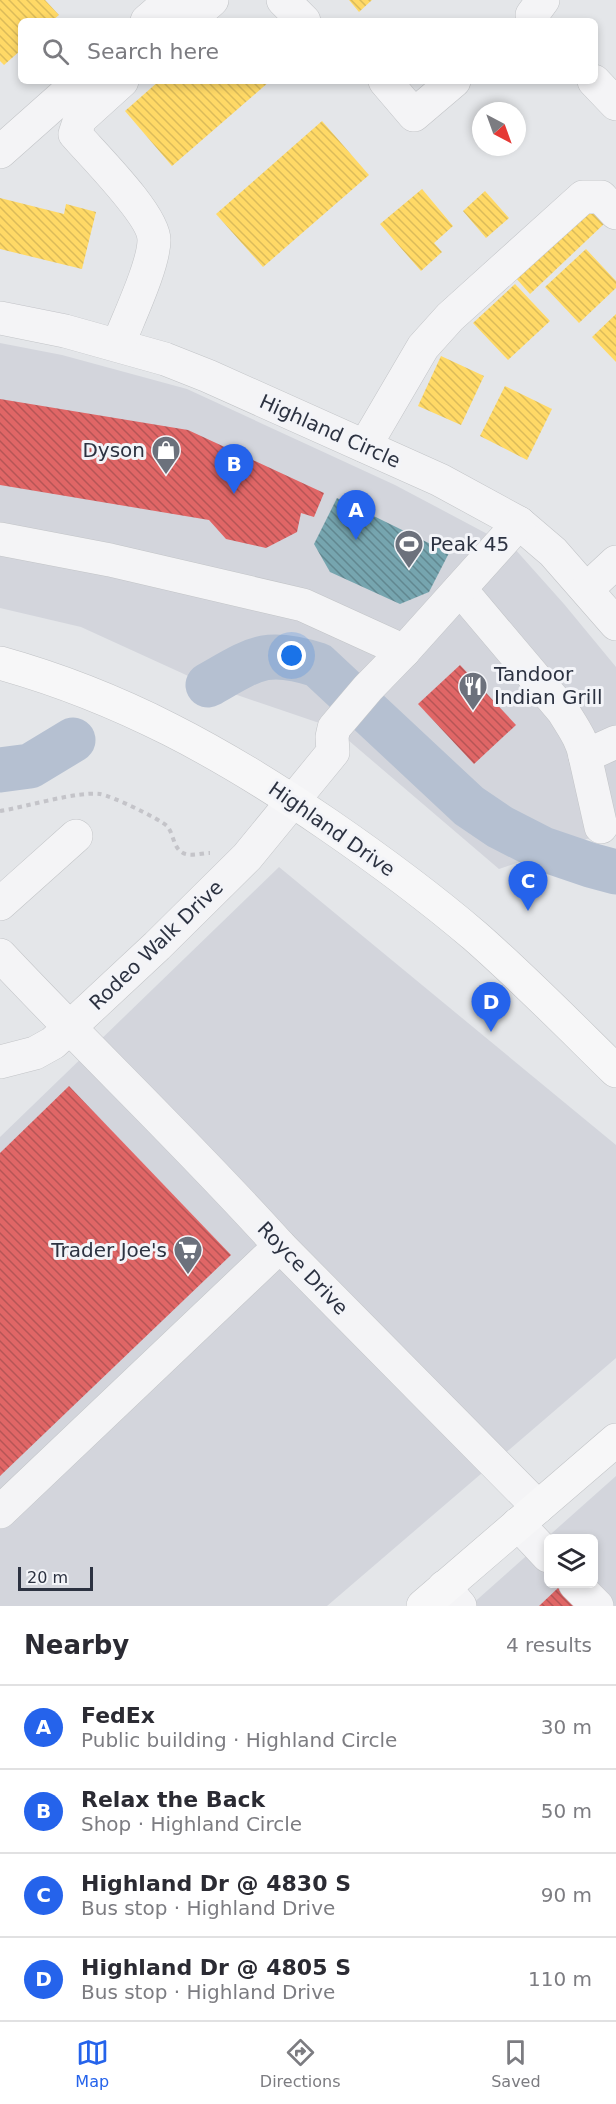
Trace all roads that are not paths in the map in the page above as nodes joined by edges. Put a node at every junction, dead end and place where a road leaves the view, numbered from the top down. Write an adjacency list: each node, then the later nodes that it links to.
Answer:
1 (171, 0): 4 (street)
2 (212, 0): 5 (street)
3 (283, 0): 6 (street)
4 (150, 18)
5 (191, 18)
6 (301, 18)
7 (77, 84): 13 (street)
8 (119, 84): 16 (street)
9 (388, 84): 10 (street)
10 (450, 84)
11 (597, 84): 12 (street)
12 (616, 104)
13 (0, 152)
14 (616, 213): 17 (street)
15 (0, 318): 16 (street, Highland Circle)
16 (118, 345): 17 (street, Highland Circle)
17 (365, 446): 18 (street, Highland Circle)
18 (519, 523): 21 (street); 22 (street, Highland Circle)
19 (0, 540): 24 (street)
20 (616, 562): 22 (street)
21 (460, 589): 24 (street); 27 (street)
22 (587, 589): 23 (street, Highland Circle)
23 (616, 624)
24 (404, 651): 28 (street, Rodeo Walk Drive)
25 (0, 663): 28 (main road, Highland Drive)
26 (616, 742): 27 (street)
27 (585, 756): 29 (street)
28 (293, 801): 33 (street, Rodeo Walk Drive); 35 (main road, Highland Drive)
29 (601, 827)
30 (75, 836): 31 (street)
31 (0, 904)
32 (0, 955): 33 (street, Royce Drive)
33 (69, 1029): 34 (street, Rodeo Walk Drive); 36 (street, Royce Drive)
34 (0, 1062)
35 (616, 1071)
36 (280, 1246): 38 (street); 39 (street, Royce Drive)
37 (616, 1440): 39 (main road)
38 (0, 1512)
39 (528, 1516): 40 (street, Royce Drive); 42 (main road)
40 (544, 1546)
41 (579, 1588): 43 (street)
42 (442, 1600)
43 (597, 1606)

